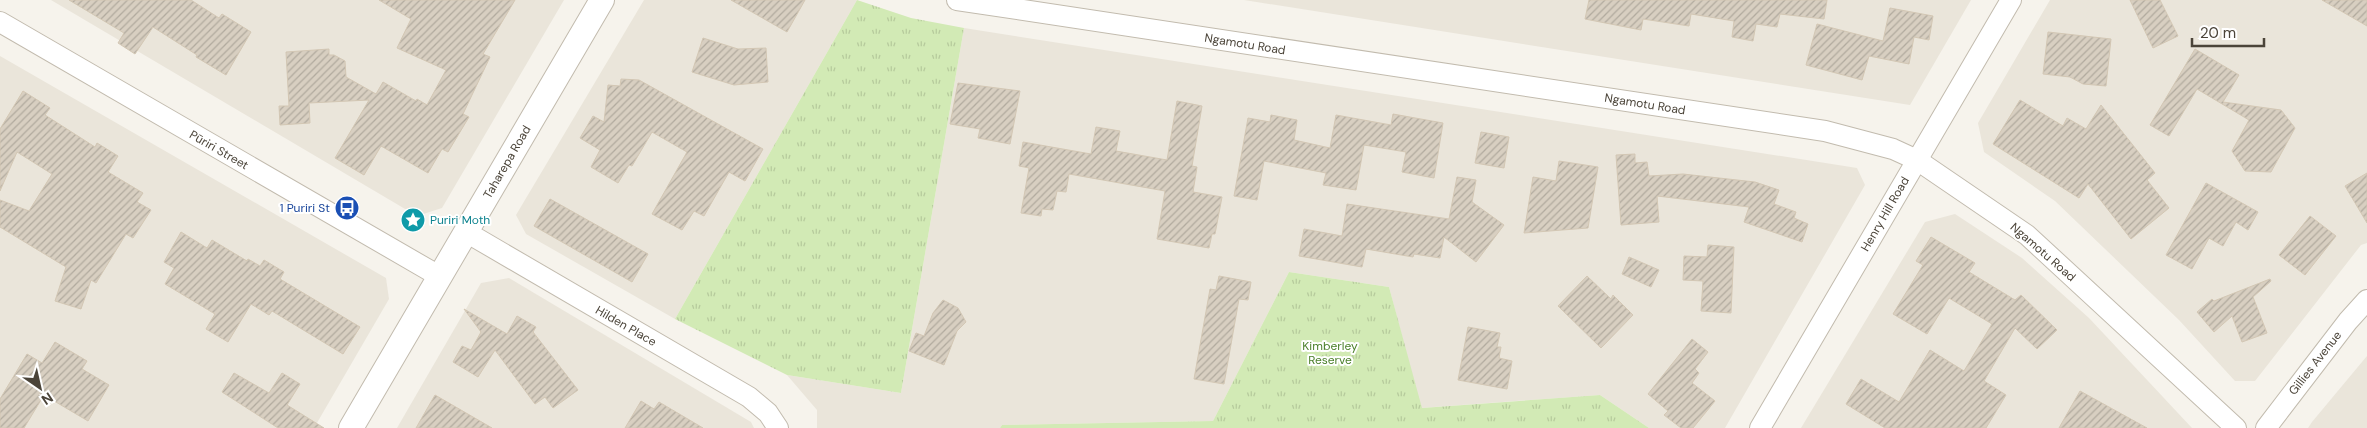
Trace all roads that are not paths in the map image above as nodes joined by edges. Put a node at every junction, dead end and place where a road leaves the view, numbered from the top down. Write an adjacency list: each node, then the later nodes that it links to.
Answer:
1 (602, 0): 6 (street, Taharepa Road)
2 (957, 0): 5 (street, Ngamotu Road)
3 (2010, 0): 5 (street, Henry Hill Road)
4 (0, 22): 7 (street, Pūriri Street)
5 (1917, 160): 11 (street, Henry Hill Road); 12 (street, Ngamotu Road)
6 (466, 232): 7 (street, Taharepa Road); 10 (street, Hilden Place)
7 (439, 276): 9 (street, Taharepa Road)
8 (2367, 300): 13 (street, Gillies Avenue)
9 (351, 428)
10 (778, 428)
11 (1760, 428)
12 (2236, 428)
13 (2266, 428)

